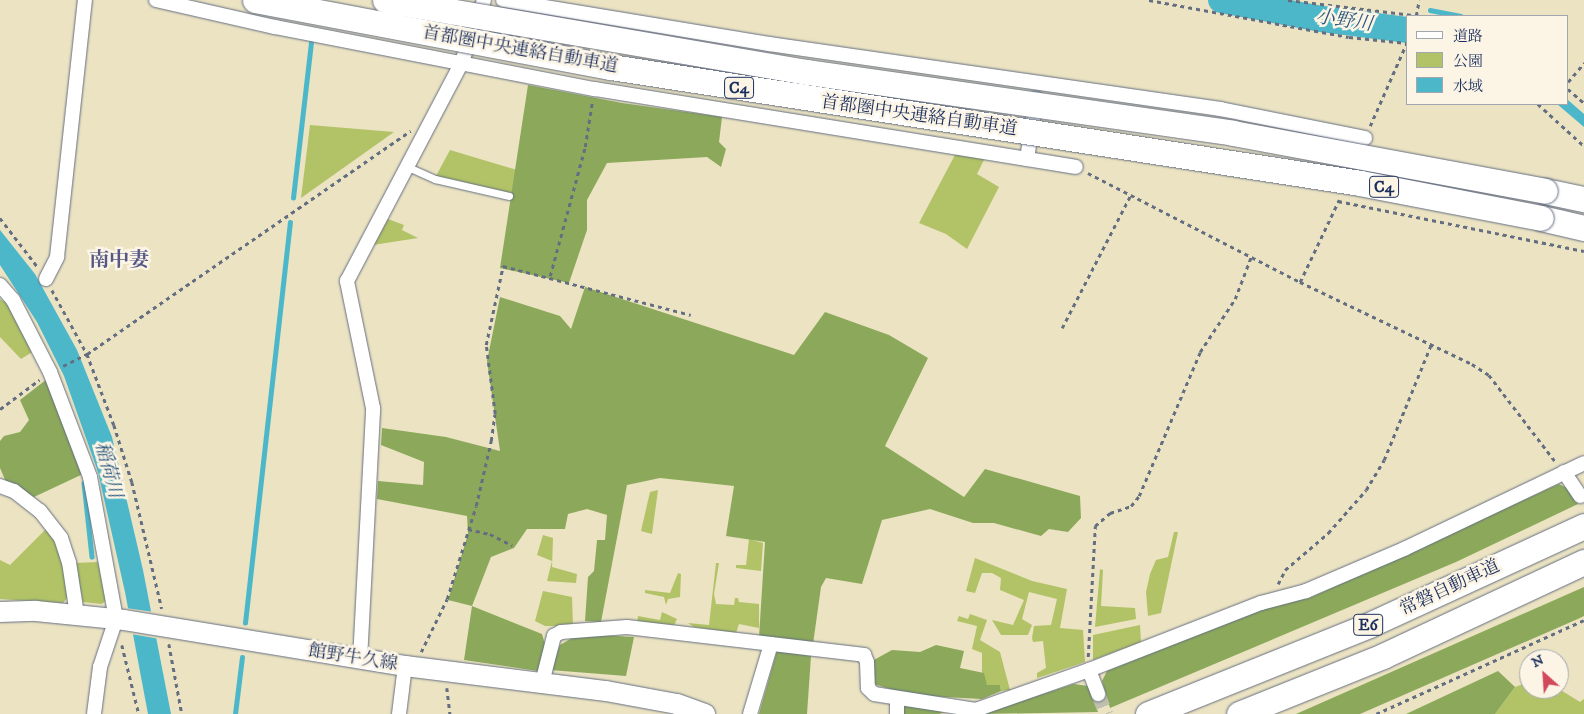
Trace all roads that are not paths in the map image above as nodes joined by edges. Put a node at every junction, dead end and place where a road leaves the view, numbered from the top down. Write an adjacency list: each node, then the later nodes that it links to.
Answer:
1 (85, 0): 16 (street)
2 (156, 0): 7 (street)
3 (255, 0): 15 (highway, 首都圏中央連絡自動車道 / C4, bridge)
4 (385, 0): 14 (highway, 首都圏中央連絡自動車道 / C4, bridge)
5 (484, 0): 7 (street)
6 (503, 0): 8 (street)
7 (461, 64): 10 (street); 11 (street)
8 (1038, 83): 9 (street); 10 (street)
9 (1365, 138)
10 (1027, 159): 12 (street)
11 (408, 167): 13 (lane); 28 (street)
12 (1076, 167)
13 (509, 196)
14 (1584, 199)
15 (1584, 228)
16 (46, 278)
17 (0, 285): 26 (street)
18 (1584, 463): 19 (street)
19 (1564, 472): 21 (street); 30 (street)
20 (0, 486): 25 (street)
21 (1580, 496)
22 (1584, 526): 40 (highway, 常磐自動車道 / E6)
23 (1584, 562): 41 (highway, 常磐自動車道 / E6)
24 (0, 612): 25 (main road, 館野牛久線)
25 (77, 615): 26 (main road, 館野牛久線)
26 (120, 619): 28 (main road, 館野牛久線); 35 (street)
27 (771, 644): 31 (street); 33 (street); 38 (street)
28 (360, 660): 29 (main road, 館野牛久線)
29 (412, 667): 31 (main road, 館野牛久線); 36 (street)
30 (1090, 670): 32 (street); 34 (street)
31 (542, 684): 37 (main road, 館野牛久線)
32 (1098, 694)
33 (897, 698): 34 (street); 39 (street)
34 (970, 712)
35 (94, 714)
36 (399, 714)
37 (705, 714)
38 (750, 714)
39 (897, 714)
40 (1148, 714)
41 (1239, 714)

